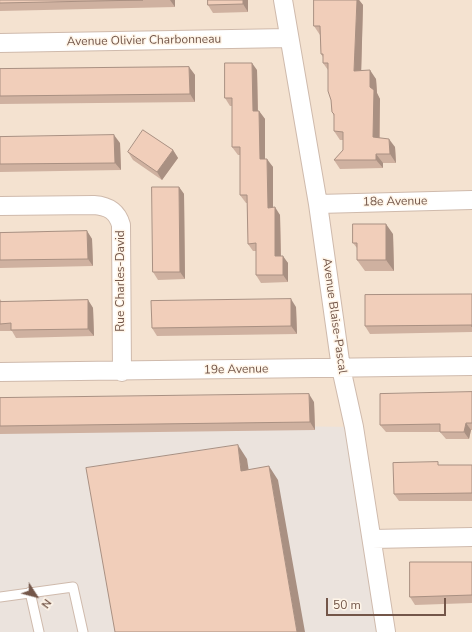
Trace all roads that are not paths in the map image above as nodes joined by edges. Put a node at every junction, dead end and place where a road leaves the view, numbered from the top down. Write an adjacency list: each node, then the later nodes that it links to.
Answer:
1 (283, 0): 2 (street, Avenue Blaise-Pascal)
2 (289, 38): 3 (street, Avenue Olivier Charbonneau); 5 (street, Avenue Blaise-Pascal)
3 (0, 43)
4 (472, 200): 5 (street, 18e Avenue)
5 (318, 204): 8 (street, Avenue Blaise-Pascal)
6 (0, 206): 10 (street, Rue Charles-David)
7 (472, 366): 8 (street, 19e Avenue)
8 (341, 368): 10 (street, 19e Avenue); 12 (street, Avenue Blaise-Pascal)
9 (0, 372): 10 (street, 19e Avenue)
10 (122, 372)
11 (472, 537): 12 (street)
12 (372, 540): 17 (street, Avenue Blaise-Pascal)
13 (30, 592): 14 (lane); 15 (lane); 16 (lane)
14 (0, 597)
15 (39, 632)
16 (83, 632)
17 (386, 632)

